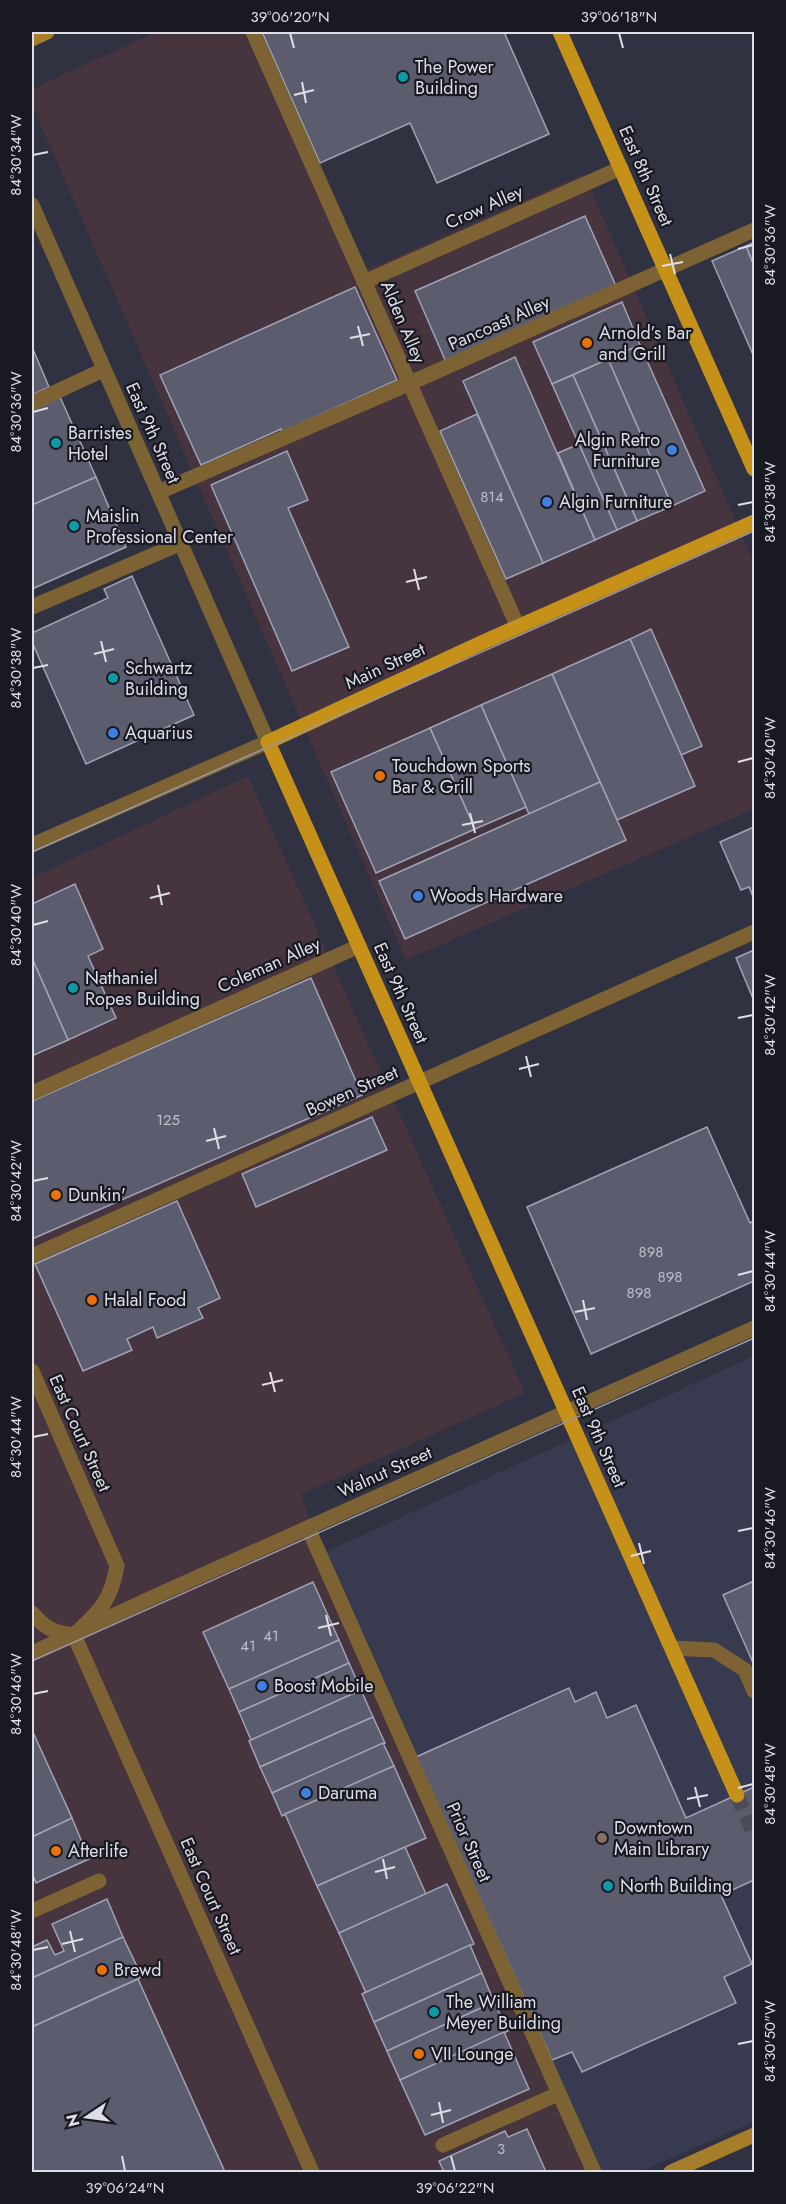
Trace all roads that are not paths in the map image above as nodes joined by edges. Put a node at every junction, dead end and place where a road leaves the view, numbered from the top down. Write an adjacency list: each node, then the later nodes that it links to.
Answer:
1 (47, 32): 4 (main road)
2 (253, 32): 9 (street, Alden Alley)
3 (560, 32): 5 (main road, East 8th Street)
4 (32, 39)
5 (621, 168): 8 (main road, East 8th Street); 9 (street, Crow Alley)
6 (32, 205): 10 (street, East 9th Street)
7 (754, 230): 8 (street, Pancoast Alley)
8 (667, 269): 11 (street, Pancoast Alley); 13 (main road, East 8th Street)
9 (364, 282): 11 (street, Alden Alley)
10 (104, 370): 12 (street); 14 (street, East 9th Street)
11 (408, 384): 14 (street, Pancoast Alley); 18 (street, Alden Alley)
12 (32, 403)
13 (754, 469)
14 (159, 492): 16 (street, East 9th Street)
15 (754, 522): 18 (main road, Main Street)
16 (179, 544): 17 (street); 19 (street, East 9th Street)
17 (32, 606)
18 (518, 627): 19 (main road, Main Street)
19 (268, 742): 20 (street, Main Street); 22 (main road, East 9th Street)
20 (32, 845)
21 (754, 932): 23 (street, Bowen Street)
22 (359, 946): 23 (main road, East 9th Street); 24 (street, Coleman Alley)
23 (420, 1082): 25 (street, Bowen Street); 28 (main road, East 9th Street)
24 (32, 1093)
25 (32, 1257)
26 (754, 1328): 28 (street, Walnut Street)
27 (32, 1371): 31 (street, East Court Street)
28 (566, 1412): 29 (street, Walnut Street); 32 (main road, East 9th Street)
29 (308, 1528): 31 (street, Walnut Street); 38 (street, Prior Street)
30 (32, 1613): 31 (street)
31 (74, 1635): 33 (street, Walnut Street); 41 (street, East Court Street)
32 (672, 1648): 34 (street); 35 (main road, East 9th Street)
33 (32, 1653)
34 (754, 1691)
35 (737, 1795)
36 (99, 1881): 37 (street)
37 (32, 1911)
38 (558, 2094): 40 (street); 42 (street, Prior Street)
39 (754, 2135): 43 (main road)
40 (443, 2145)
41 (312, 2172)
42 (594, 2172)
43 (671, 2172)

